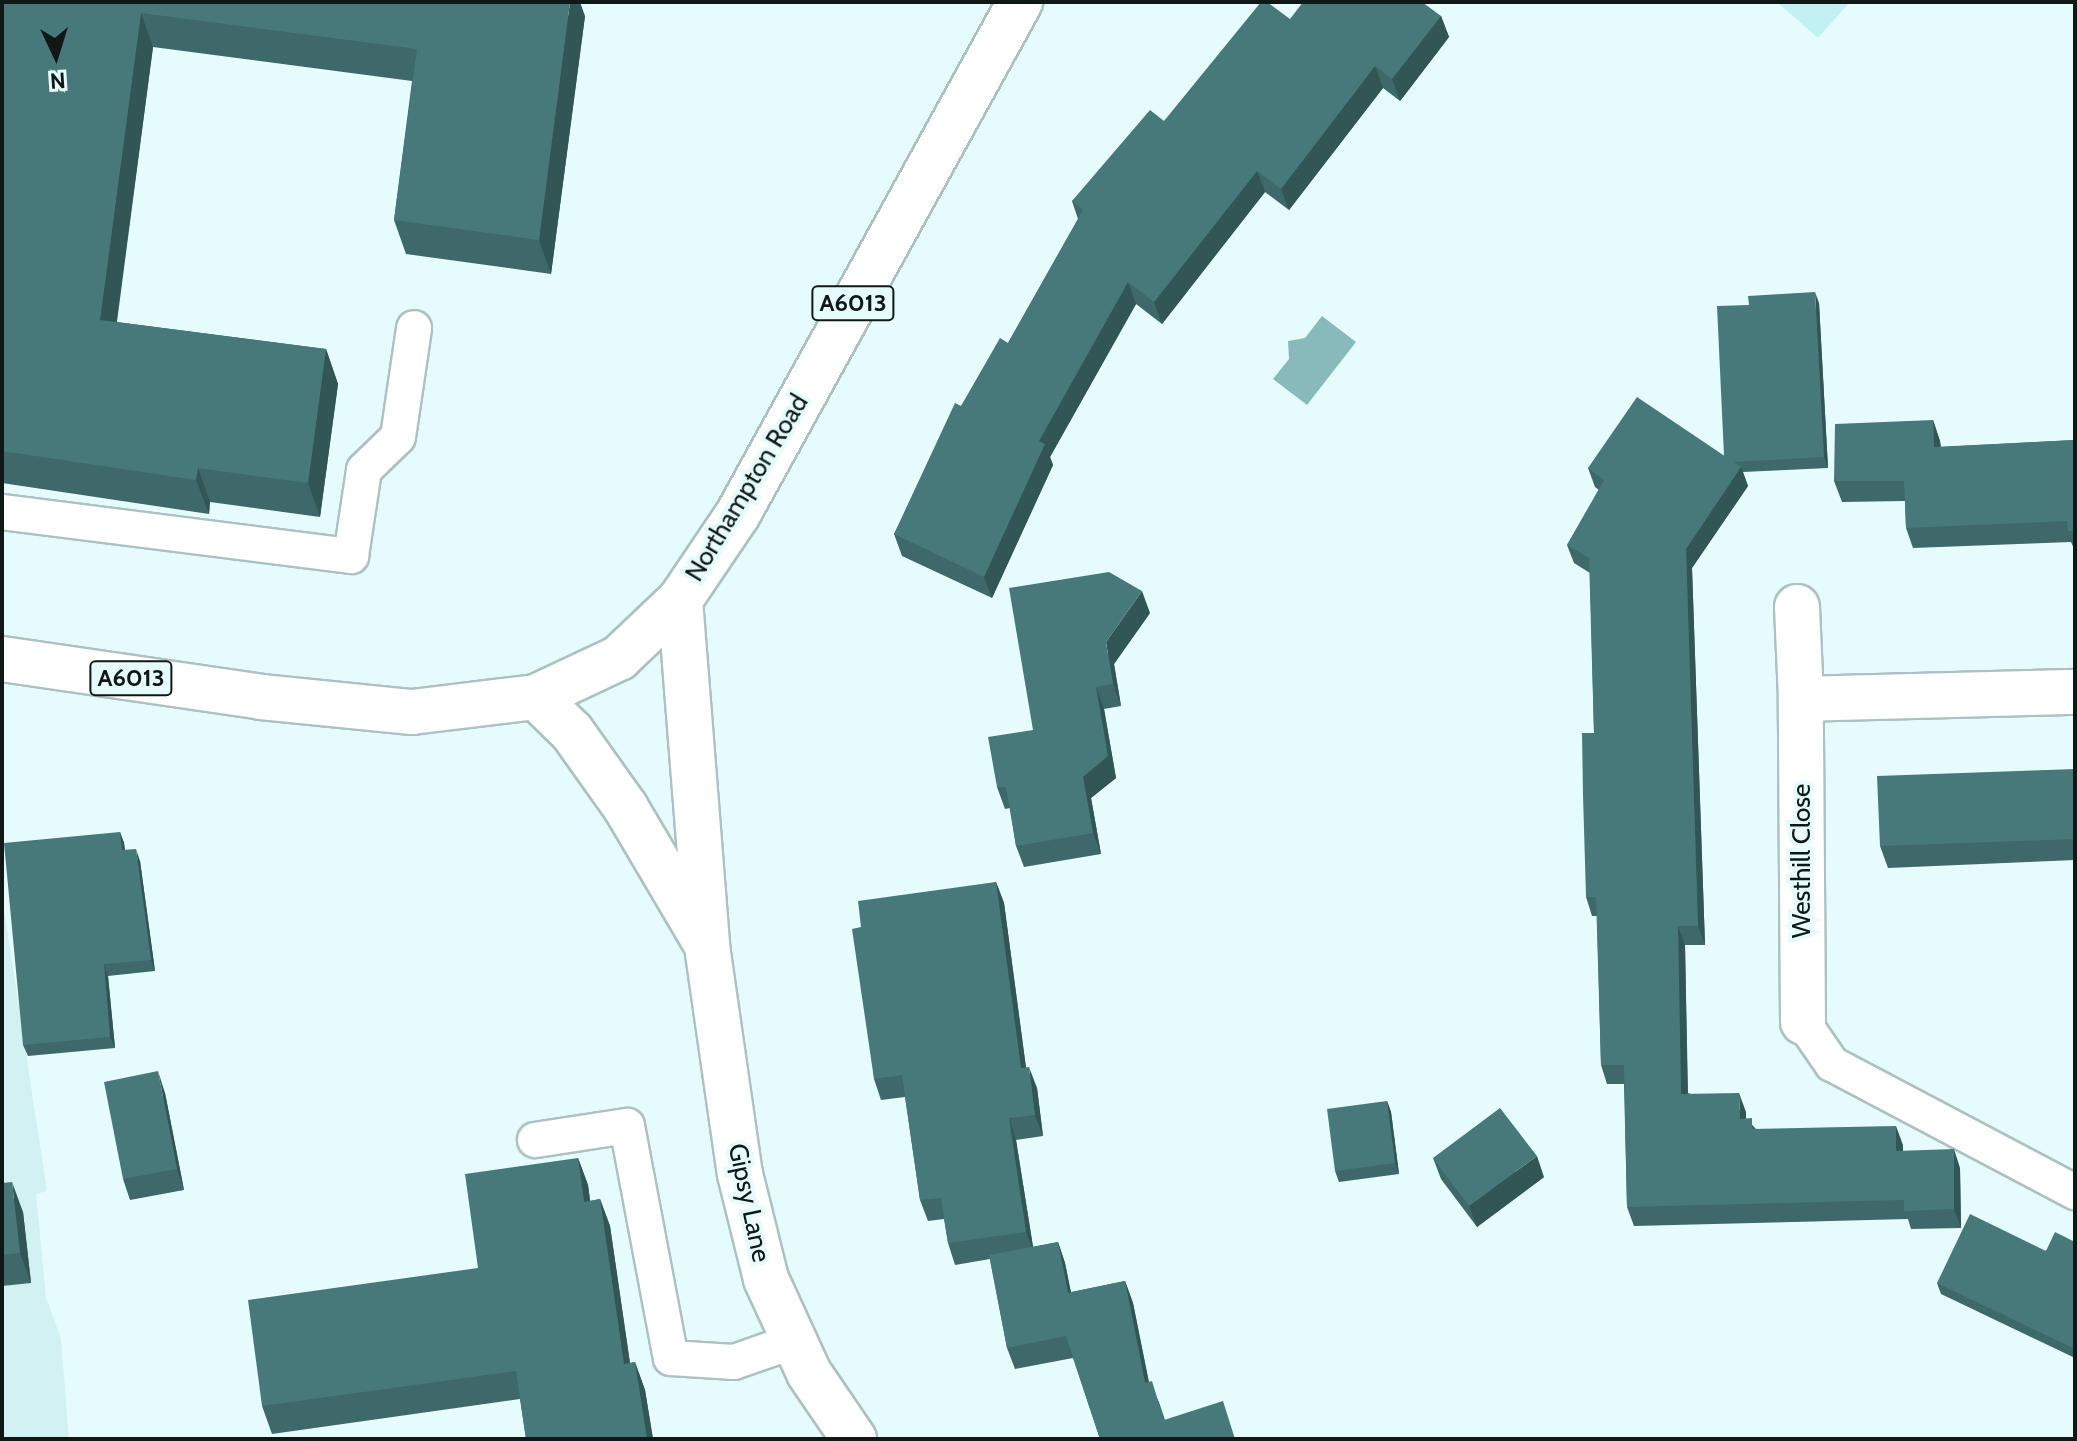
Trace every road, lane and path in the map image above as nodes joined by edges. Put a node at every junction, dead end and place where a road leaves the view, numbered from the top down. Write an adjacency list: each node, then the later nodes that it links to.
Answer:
1 (1020, 2): 4 (main road, Northampton Road / A6013)
2 (414, 328): 3 (lane)
3 (2, 512)
4 (680, 600): 8 (main road, Northampton Road / A6013); 10 (main road, Gipsy Lane)
5 (1797, 607): 9 (main road, Westhill Close)
6 (2, 659): 8 (main road, Northampton Road / A6013)
7 (2075, 692): 9 (main road)
8 (536, 697): 10 (main road, Gipsy Lane)
9 (1801, 699): 11 (main road, Westhill Close)
10 (707, 946): 14 (main road, Gipsy Lane)
11 (1803, 1022): 13 (lane)
12 (535, 1140): 14 (lane)
13 (2075, 1192)
14 (794, 1341): 15 (main road, Gipsy Lane)
15 (854, 1439)

